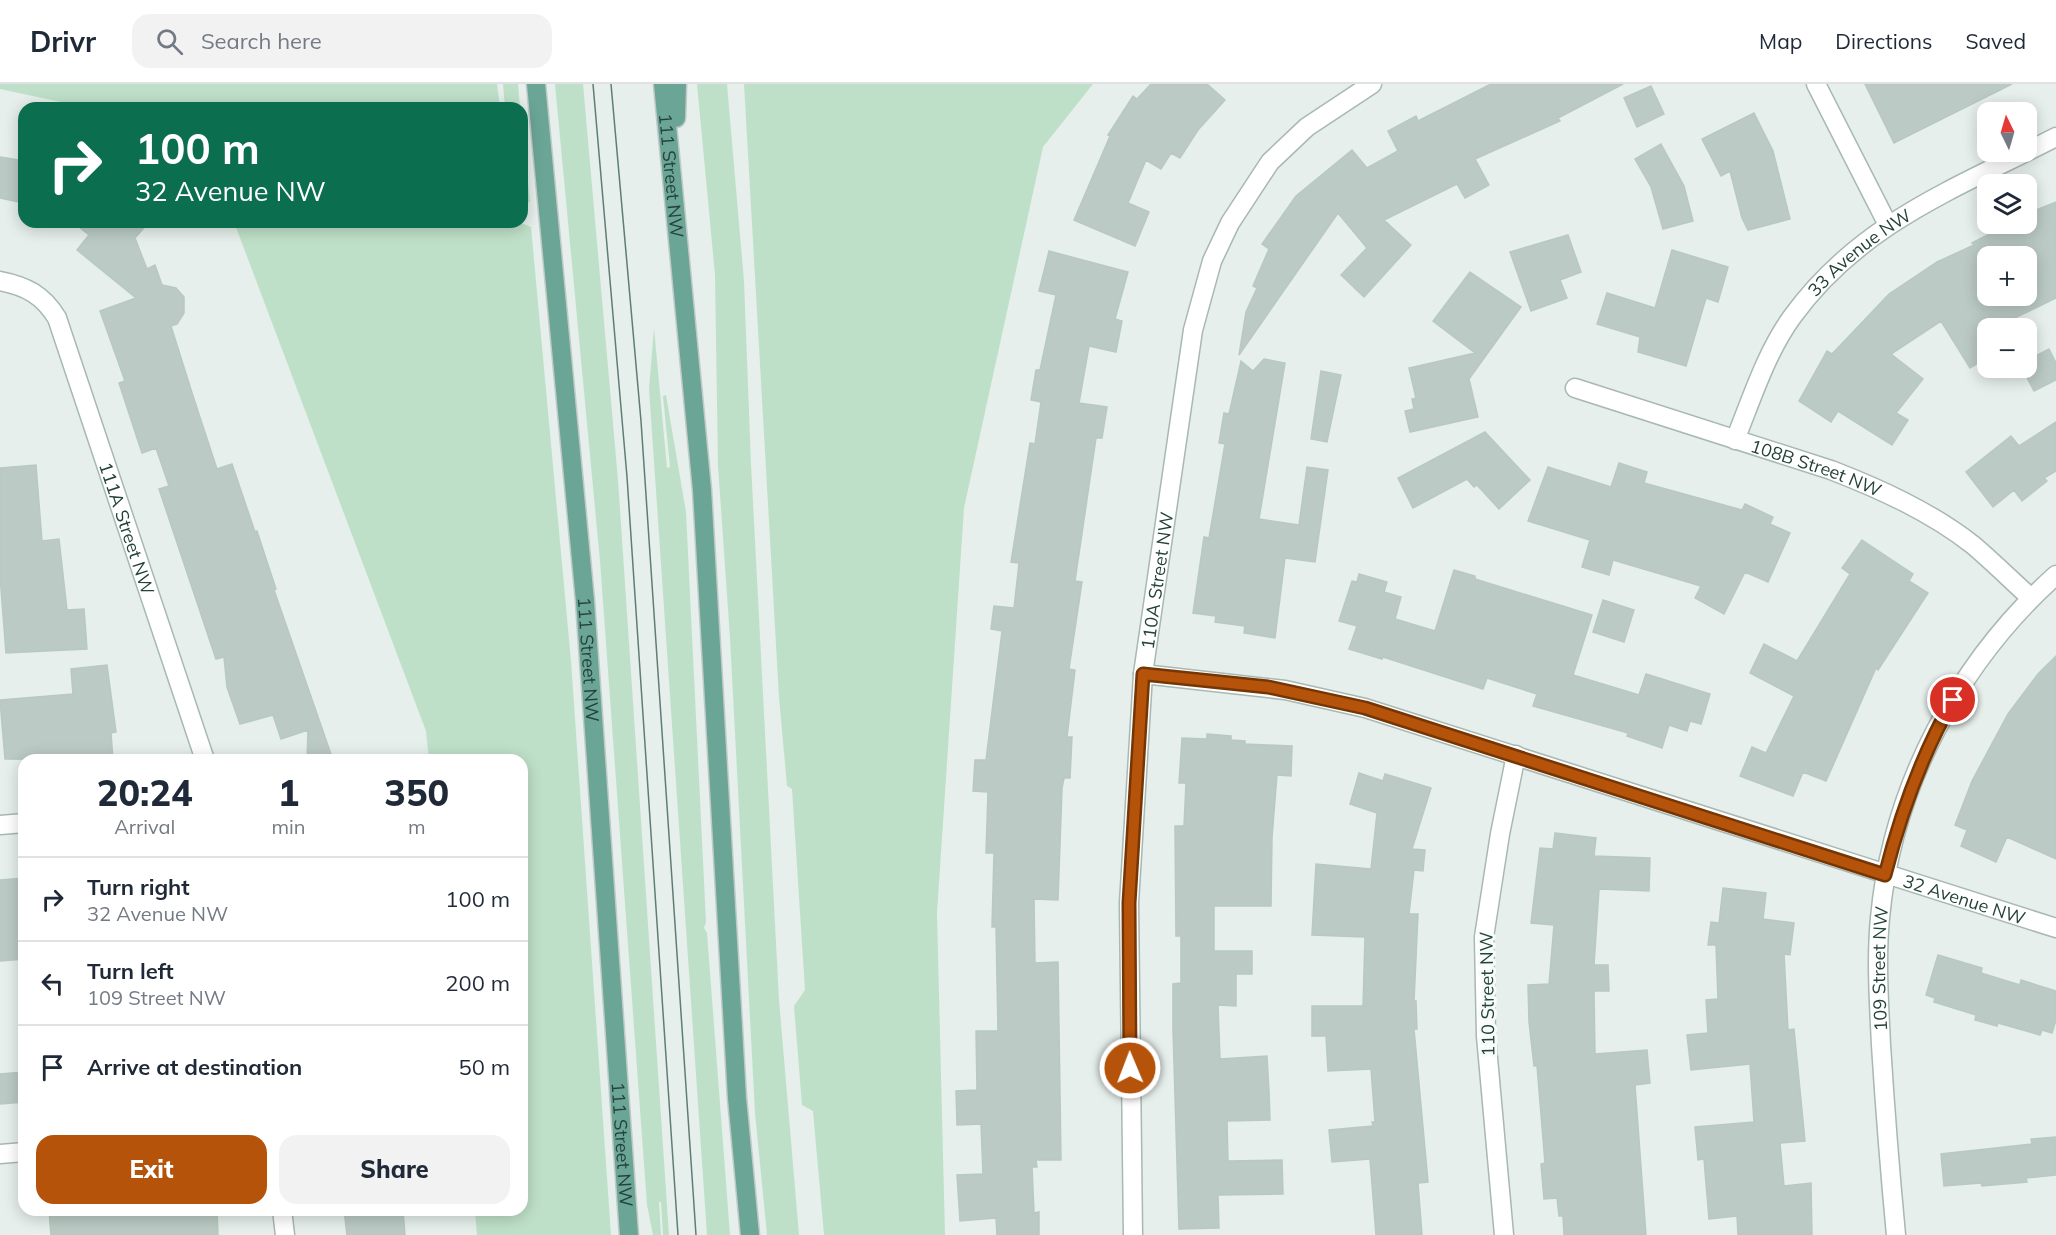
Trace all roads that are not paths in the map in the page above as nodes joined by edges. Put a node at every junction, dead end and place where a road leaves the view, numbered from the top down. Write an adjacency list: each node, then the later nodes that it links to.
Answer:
1 (536, 84): 25 (main road, 111 Street NW)
2 (663, 84): 7 (main road, 111 Street NW)
3 (677, 84): 7 (main road)
4 (1372, 84): 14 (street, 110A Street NW)
5 (1816, 84): 8 (street)
6 (2056, 137): 8 (street, 33 Avenue NW)
7 (674, 197): 26 (main road, 111 Street NW)
8 (1888, 225): 11 (street, 33 Avenue NW)
9 (0, 281): 15 (street, 111A Street NW)
10 (1575, 388): 11 (street, 108B Street NW)
11 (1735, 440): 13 (street, 108B Street NW)
12 (2056, 575): 13 (street, 109 Street NW)
13 (2031, 598): 19 (street, 109 Street NW)
14 (1143, 674): 16 (street, 32 Avenue NW); 27 (street, 110A Street NW)
15 (203, 754)
16 (1516, 755): 19 (street, 32 Avenue NW); 28 (street, 110 Street NW)
17 (18, 824): 18 (street)
18 (0, 825)
19 (1885, 875): 20 (street, 32 Avenue NW); 29 (street, 109 Street NW)
20 (2056, 928)
21 (18, 1152): 22 (street)
22 (0, 1154)
23 (283, 1216): 24 (street)
24 (285, 1235)
25 (630, 1235)
26 (750, 1235)
27 (1133, 1235)
28 (1503, 1235)
29 (1896, 1235)

